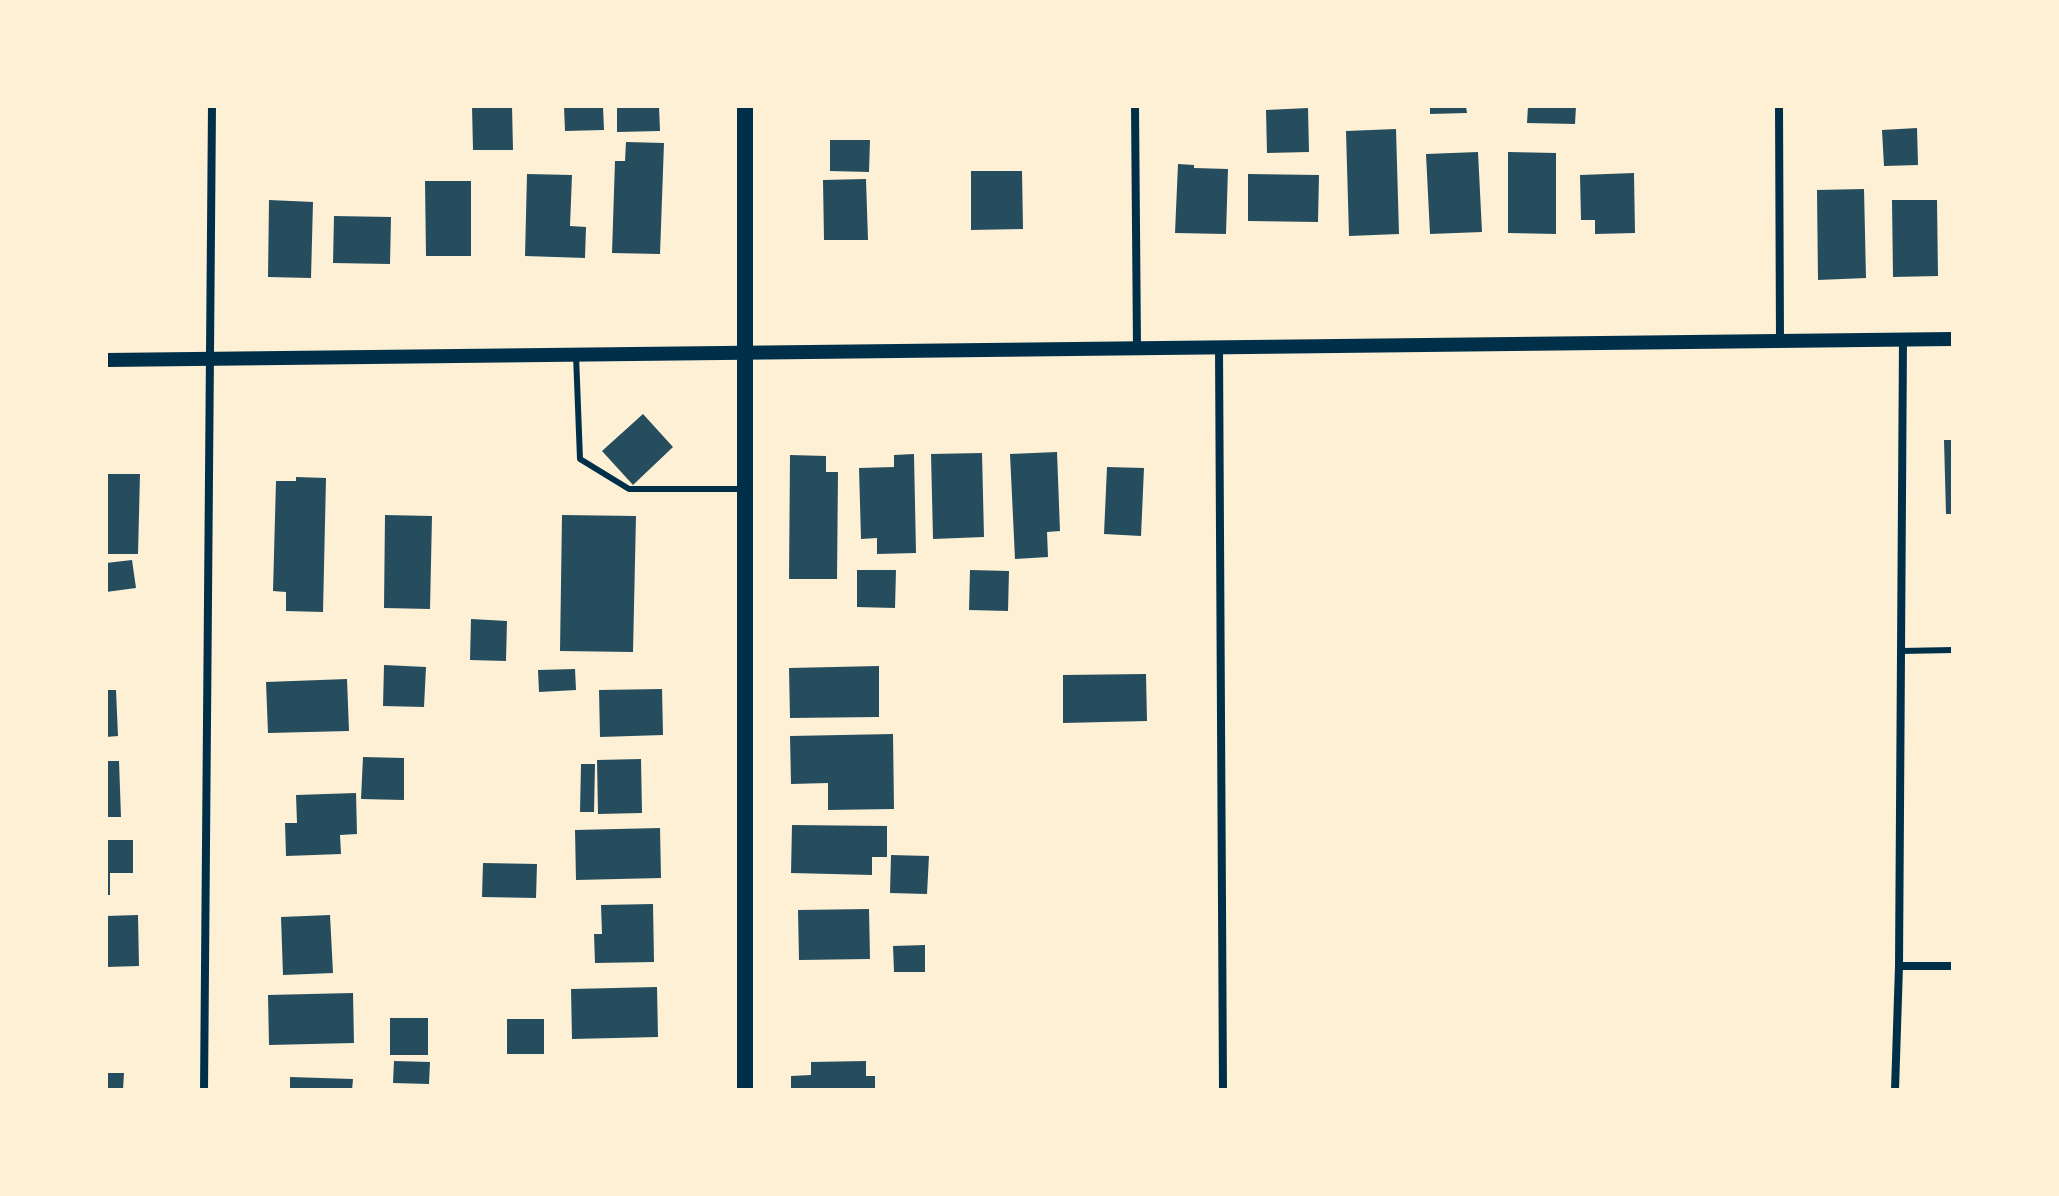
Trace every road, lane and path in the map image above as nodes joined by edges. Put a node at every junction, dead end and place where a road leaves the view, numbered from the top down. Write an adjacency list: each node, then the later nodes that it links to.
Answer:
1 (212, 106): 12 (street)
2 (745, 106): 10 (main road)
3 (1135, 106): 8 (street)
4 (1779, 106): 7 (street)
5 (1903, 339): 6 (street); 7 (street); 16 (street)
6 (1953, 339)
7 (1780, 341): 9 (street)
8 (1137, 348): 9 (street); 10 (street)
9 (1219, 348): 21 (street)
10 (746, 353): 11 (street); 14 (main road)
11 (576, 355): 12 (street); 14 (lane)
12 (210, 359): 13 (street); 19 (street)
13 (106, 360)
14 (746, 489): 20 (main road)
15 (1953, 650): 16 (lane)
16 (1901, 651): 17 (street)
17 (1899, 966): 18 (street); 22 (street)
18 (1953, 966)
19 (204, 1090)
20 (745, 1090)
21 (1223, 1090)
22 (1895, 1090)

